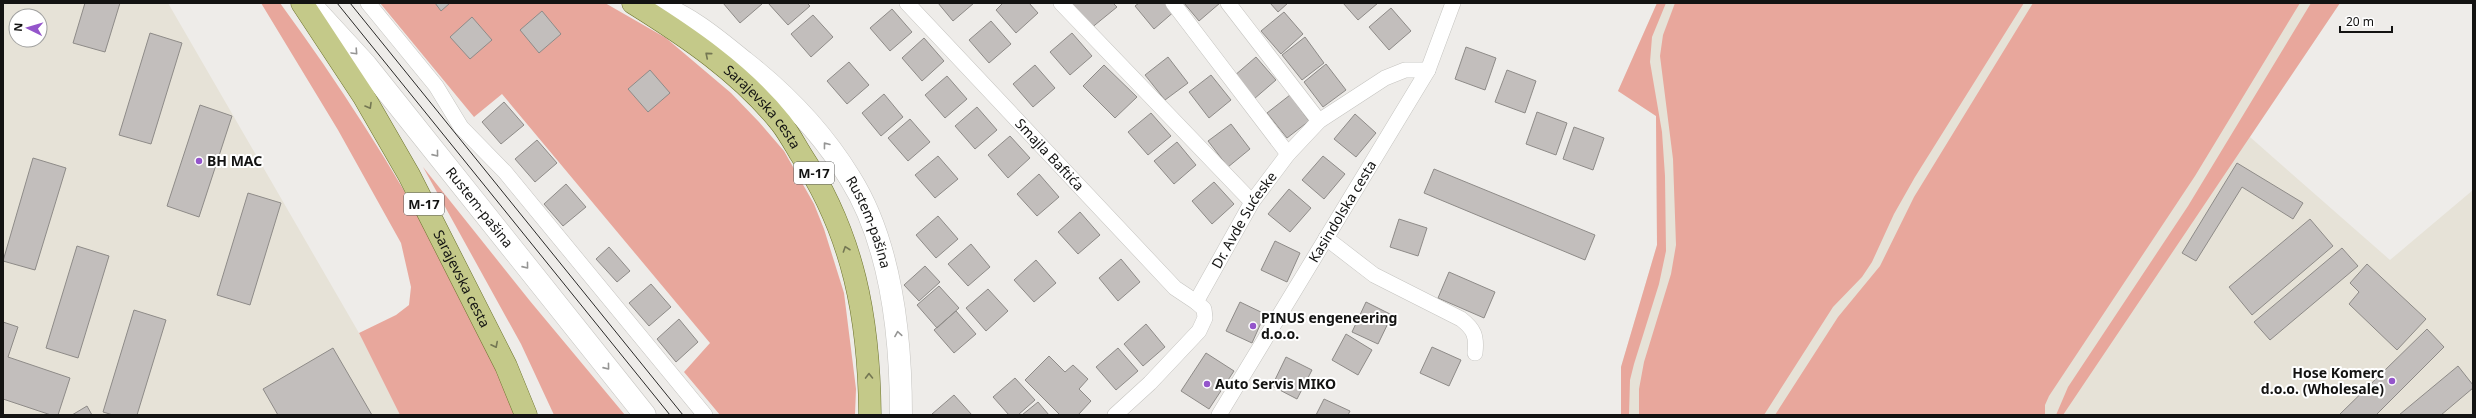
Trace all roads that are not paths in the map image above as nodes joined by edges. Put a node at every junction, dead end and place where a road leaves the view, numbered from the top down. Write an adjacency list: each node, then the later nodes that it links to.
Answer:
1 (302, 3): 18 (main road, Sarajevska cesta / M-17, one-way to 18)
2 (309, 3): 19 (main road, Rustem-pašina, one-way to 19)
3 (368, 3): 20 (street)
4 (633, 3): 21 (main road, Sarajevska cesta / M-17, one-way to 4)
5 (650, 3): 22 (main road, Rustem-pašina, one-way to 5)
6 (907, 3): 16 (street, Smajla Baftića)
7 (1061, 3): 14 (street)
8 (1174, 3): 13 (street)
9 (1228, 3): 12 (street)
10 (1453, 3): 11 (street, Kasindolska cesta)
11 (1428, 70): 12 (street, Dr. Avde Sućeske); 15 (street, Kasindolska cesta)
12 (1319, 120): 13 (street, Dr. Avde Sućeske)
13 (1288, 154): 14 (street, Dr. Avde Sućeske)
14 (1252, 202): 16 (street, Dr. Avde Sućeske)
15 (1326, 238): 17 (street); 24 (street, Kasindolska cesta)
16 (1196, 302): 23 (street)
17 (1475, 353)
18 (526, 415)
19 (645, 415)
20 (705, 415)
21 (870, 415)
22 (901, 415)
23 (1115, 415)
24 (1219, 415)

